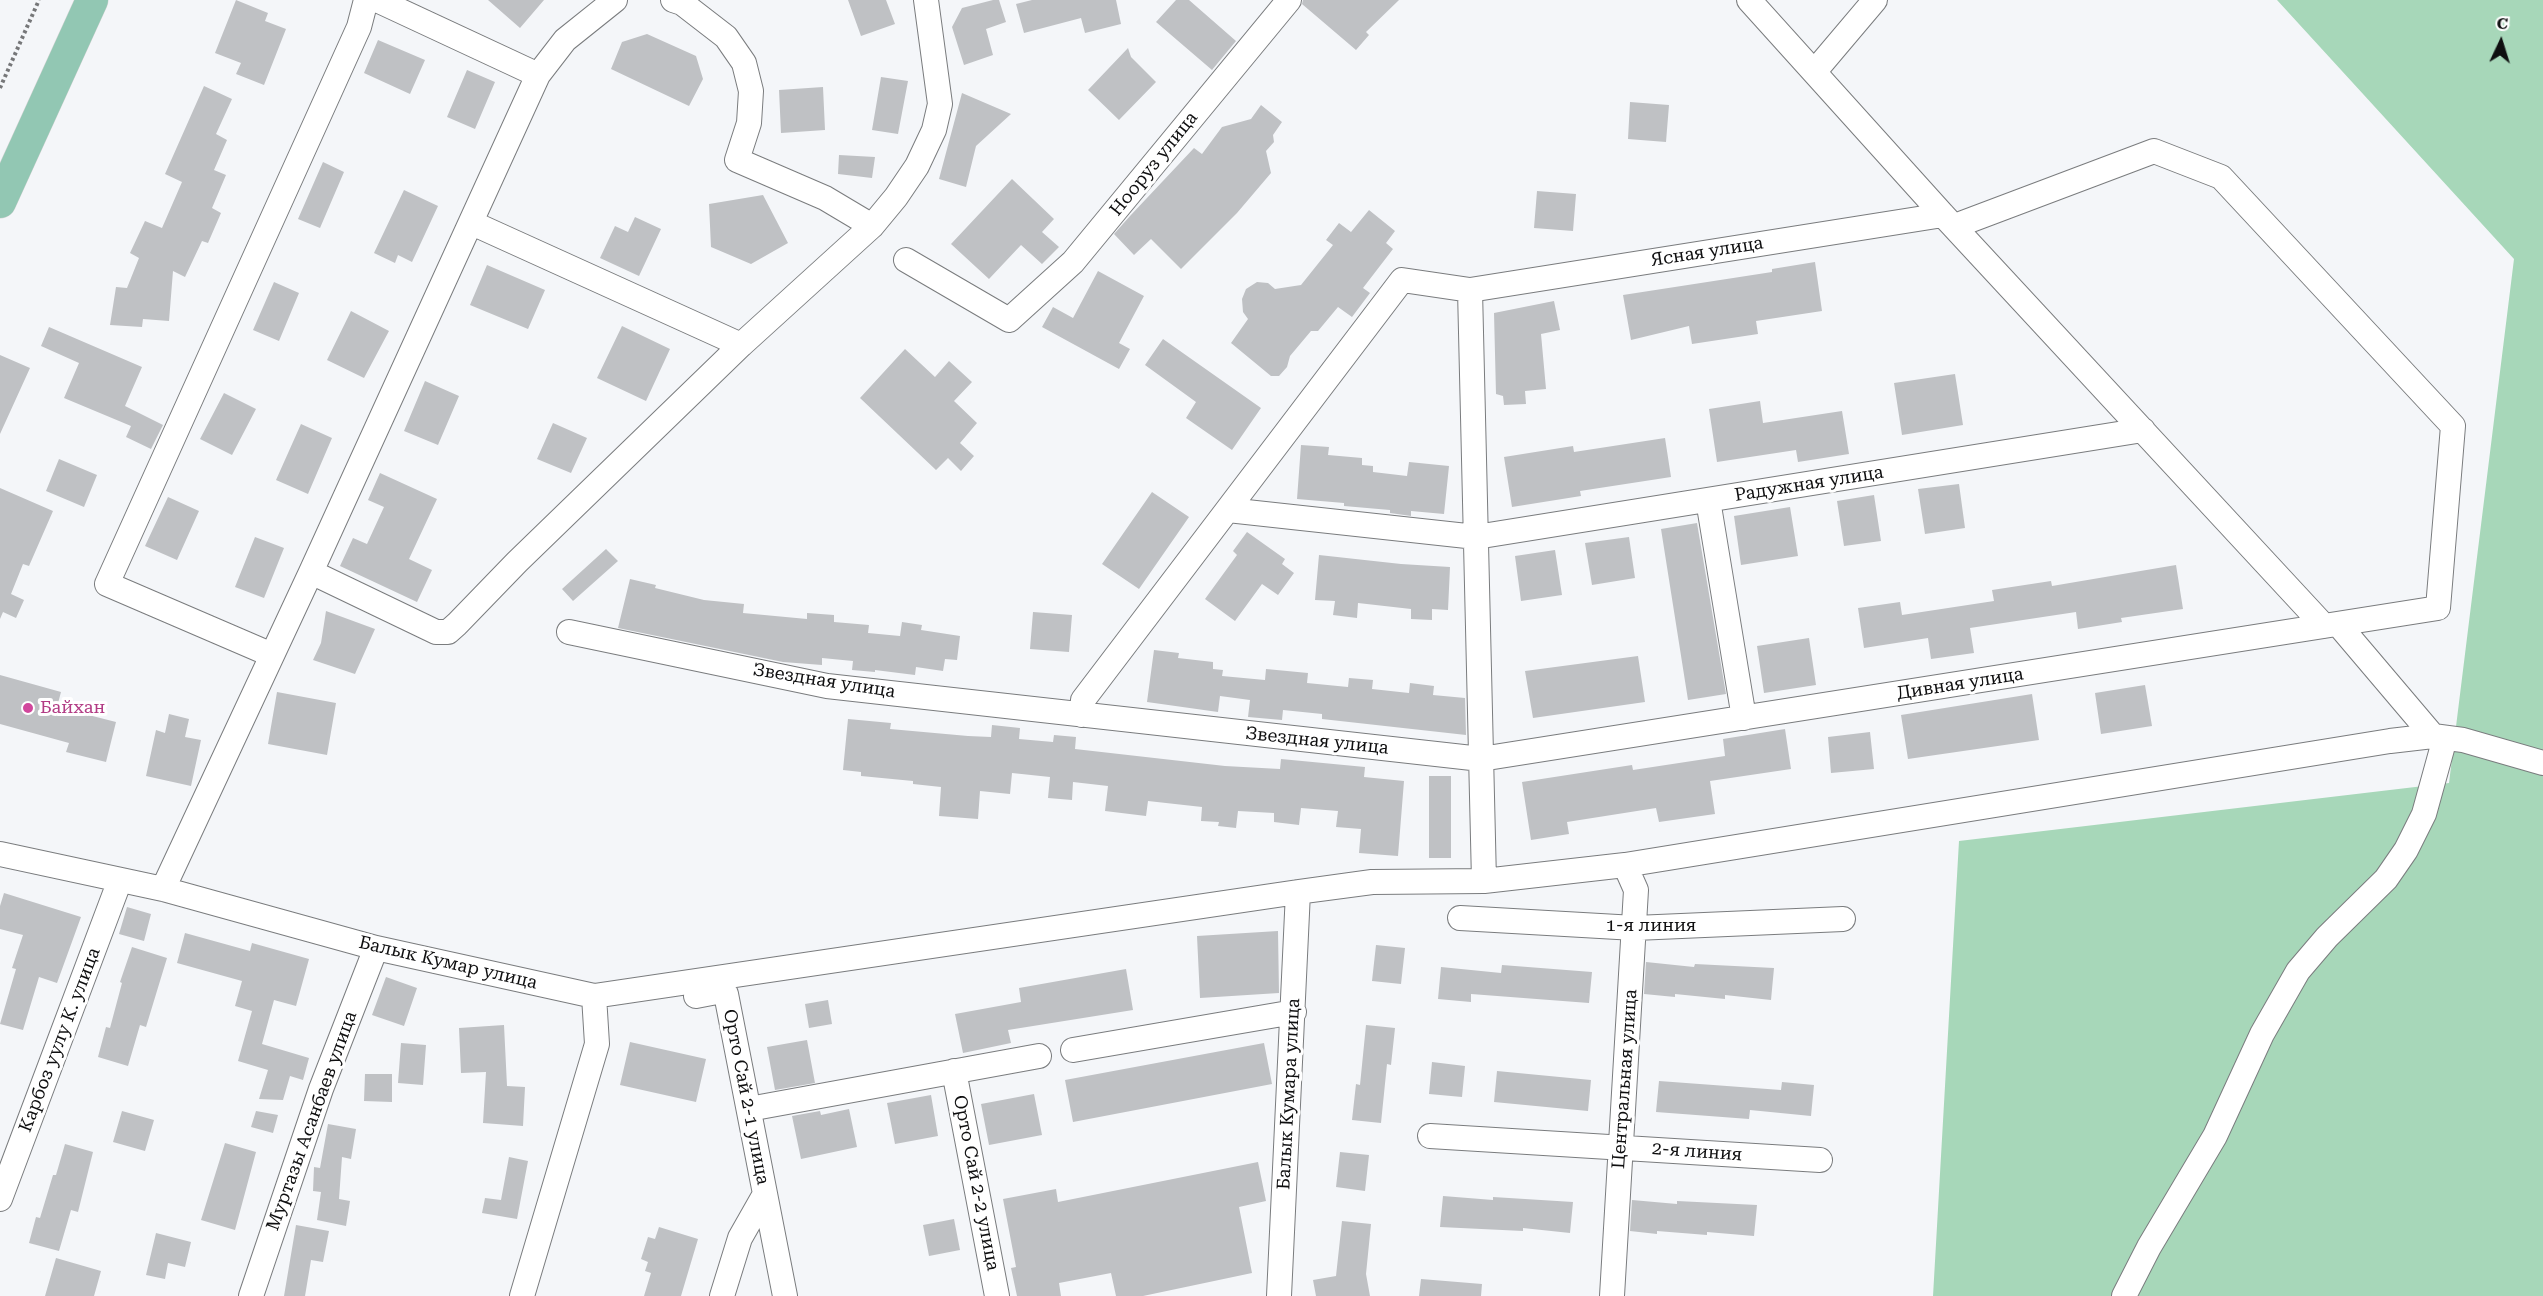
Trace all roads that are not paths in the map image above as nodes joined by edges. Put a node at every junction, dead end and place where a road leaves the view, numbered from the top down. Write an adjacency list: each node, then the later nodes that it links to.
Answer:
1 (92, 0): 12 (main road)
2 (366, 0): 27 (street)
3 (377, 0): 11 (street)
4 (615, 0): 11 (street)
5 (673, 0): 15 (street)
6 (926, 0): 15 (street)
7 (1290, 0): 16 (street, Нооруз улица)
8 (1749, 0): 10 (street)
9 (1875, 0): 10 (street)
10 (1815, 71): 13 (street)
11 (538, 75): 14 (street)
12 (0, 202)
13 (1949, 220): 17 (street, Ясная улица); 19 (street); 24 (street, Ясная улица)
14 (472, 223): 18 (street); 23 (street)
15 (872, 226): 18 (street)
16 (906, 260)
17 (1470, 290): 21 (street); 22 (street)
18 (741, 345): 23 (street)
19 (2143, 430): 20 (street, Радужная улица); 25 (street)
20 (1708, 500): 22 (street, Радужная улица); 29 (street)
21 (1228, 510): 22 (street); 28 (street)
22 (1476, 537): 31 (street)
23 (311, 572): 27 (street)
24 (2438, 608): 25 (street, Дивная улица)
25 (2331, 625): 29 (street, Дивная улица); 30 (street)
26 (569, 632): 28 (street, Звездная улица)
27 (272, 655): 37 (street)
28 (1082, 715): 31 (street, Звездная улица)
29 (1744, 718): 31 (street, Дивная улица)
30 (2439, 737): 32 (street); 34 (street); 61 (street)
31 (1481, 759): 36 (street)
32 (2543, 763)
33 (0, 854): 35 (street, Балык Кумар улица)
34 (1624, 865): 36 (street); 41 (street, Центральная улица)
35 (120, 880): 37 (street, Балык Кумар улица); 52 (street, Карбоз уулу К. улица)
36 (1484, 881): 38 (street)
37 (163, 889): 42 (street, Балык Кумар улица)
38 (1299, 892): 43 (street); 44 (street, Балык Кумара улица)
39 (1460, 918): 41 (street, 1-я линия)
40 (1843, 920): 41 (street, 1-я линия)
41 (1635, 928): 50 (street, Центральная улица)
42 (376, 948): 43 (street, Балык Кумар улица); 54 (street, Муртазы Асанбаев улица)
43 (594, 1004): 48 (street, Орто Сай 2-1 улица); 55 (street)
44 (1294, 1012): 45 (street); 59 (street, Балык Кумара улица)
45 (1073, 1050)
46 (1039, 1056): 47 (street)
47 (954, 1071): 48 (street); 58 (street, Орто Сай 2-2 улица)
48 (749, 1109): 53 (street, Орто Сай 2-1 улица)
49 (1430, 1136): 50 (street, 2-я линия)
50 (1621, 1148): 51 (street, 2-я линия); 60 (street, Центральная улица)
51 (1820, 1160)
52 (2, 1185)
53 (765, 1194): 56 (street); 57 (street, Орто Сай 2-1 улица)
54 (251, 1296)
55 (522, 1296)
56 (722, 1296)
57 (784, 1296)
58 (997, 1296)
59 (1279, 1296)
60 (1612, 1296)
61 (2124, 1296)

